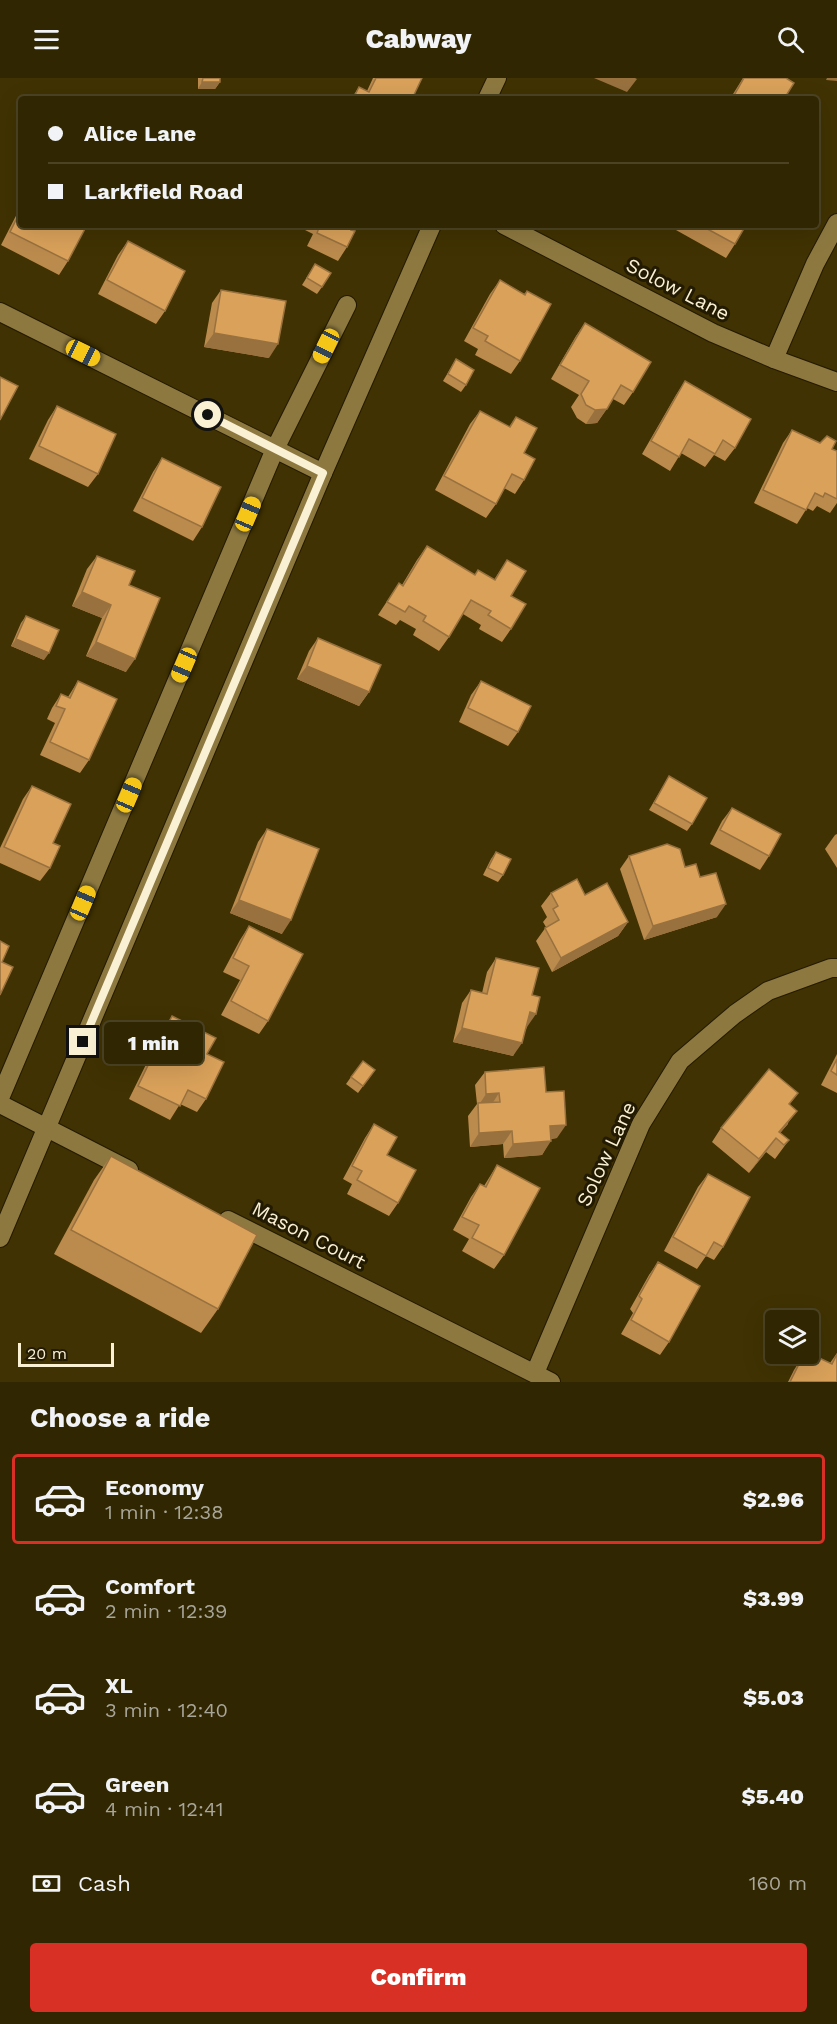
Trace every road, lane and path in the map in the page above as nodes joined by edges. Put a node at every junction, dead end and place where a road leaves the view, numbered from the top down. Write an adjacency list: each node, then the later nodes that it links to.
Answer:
1 (496, 78): 2 (street)
2 (488, 96)
3 (837, 224): 8 (street)
4 (431, 228): 11 (street)
5 (510, 228): 8 (street, Solow Lane)
6 (347, 305): 10 (street)
7 (0, 312): 10 (street)
8 (774, 359): 9 (street, Solow Lane)
9 (837, 382)
10 (275, 449): 11 (street); 13 (street)
11 (323, 473): 15 (street)
12 (837, 968): 19 (street, Solow Lane)
13 (0, 1098)
14 (0, 1104): 15 (street)
15 (46, 1129): 16 (street); 18 (street)
16 (142, 1177)
17 (216, 1214): 19 (street, Mason Court)
18 (0, 1238)
19 (543, 1378)

